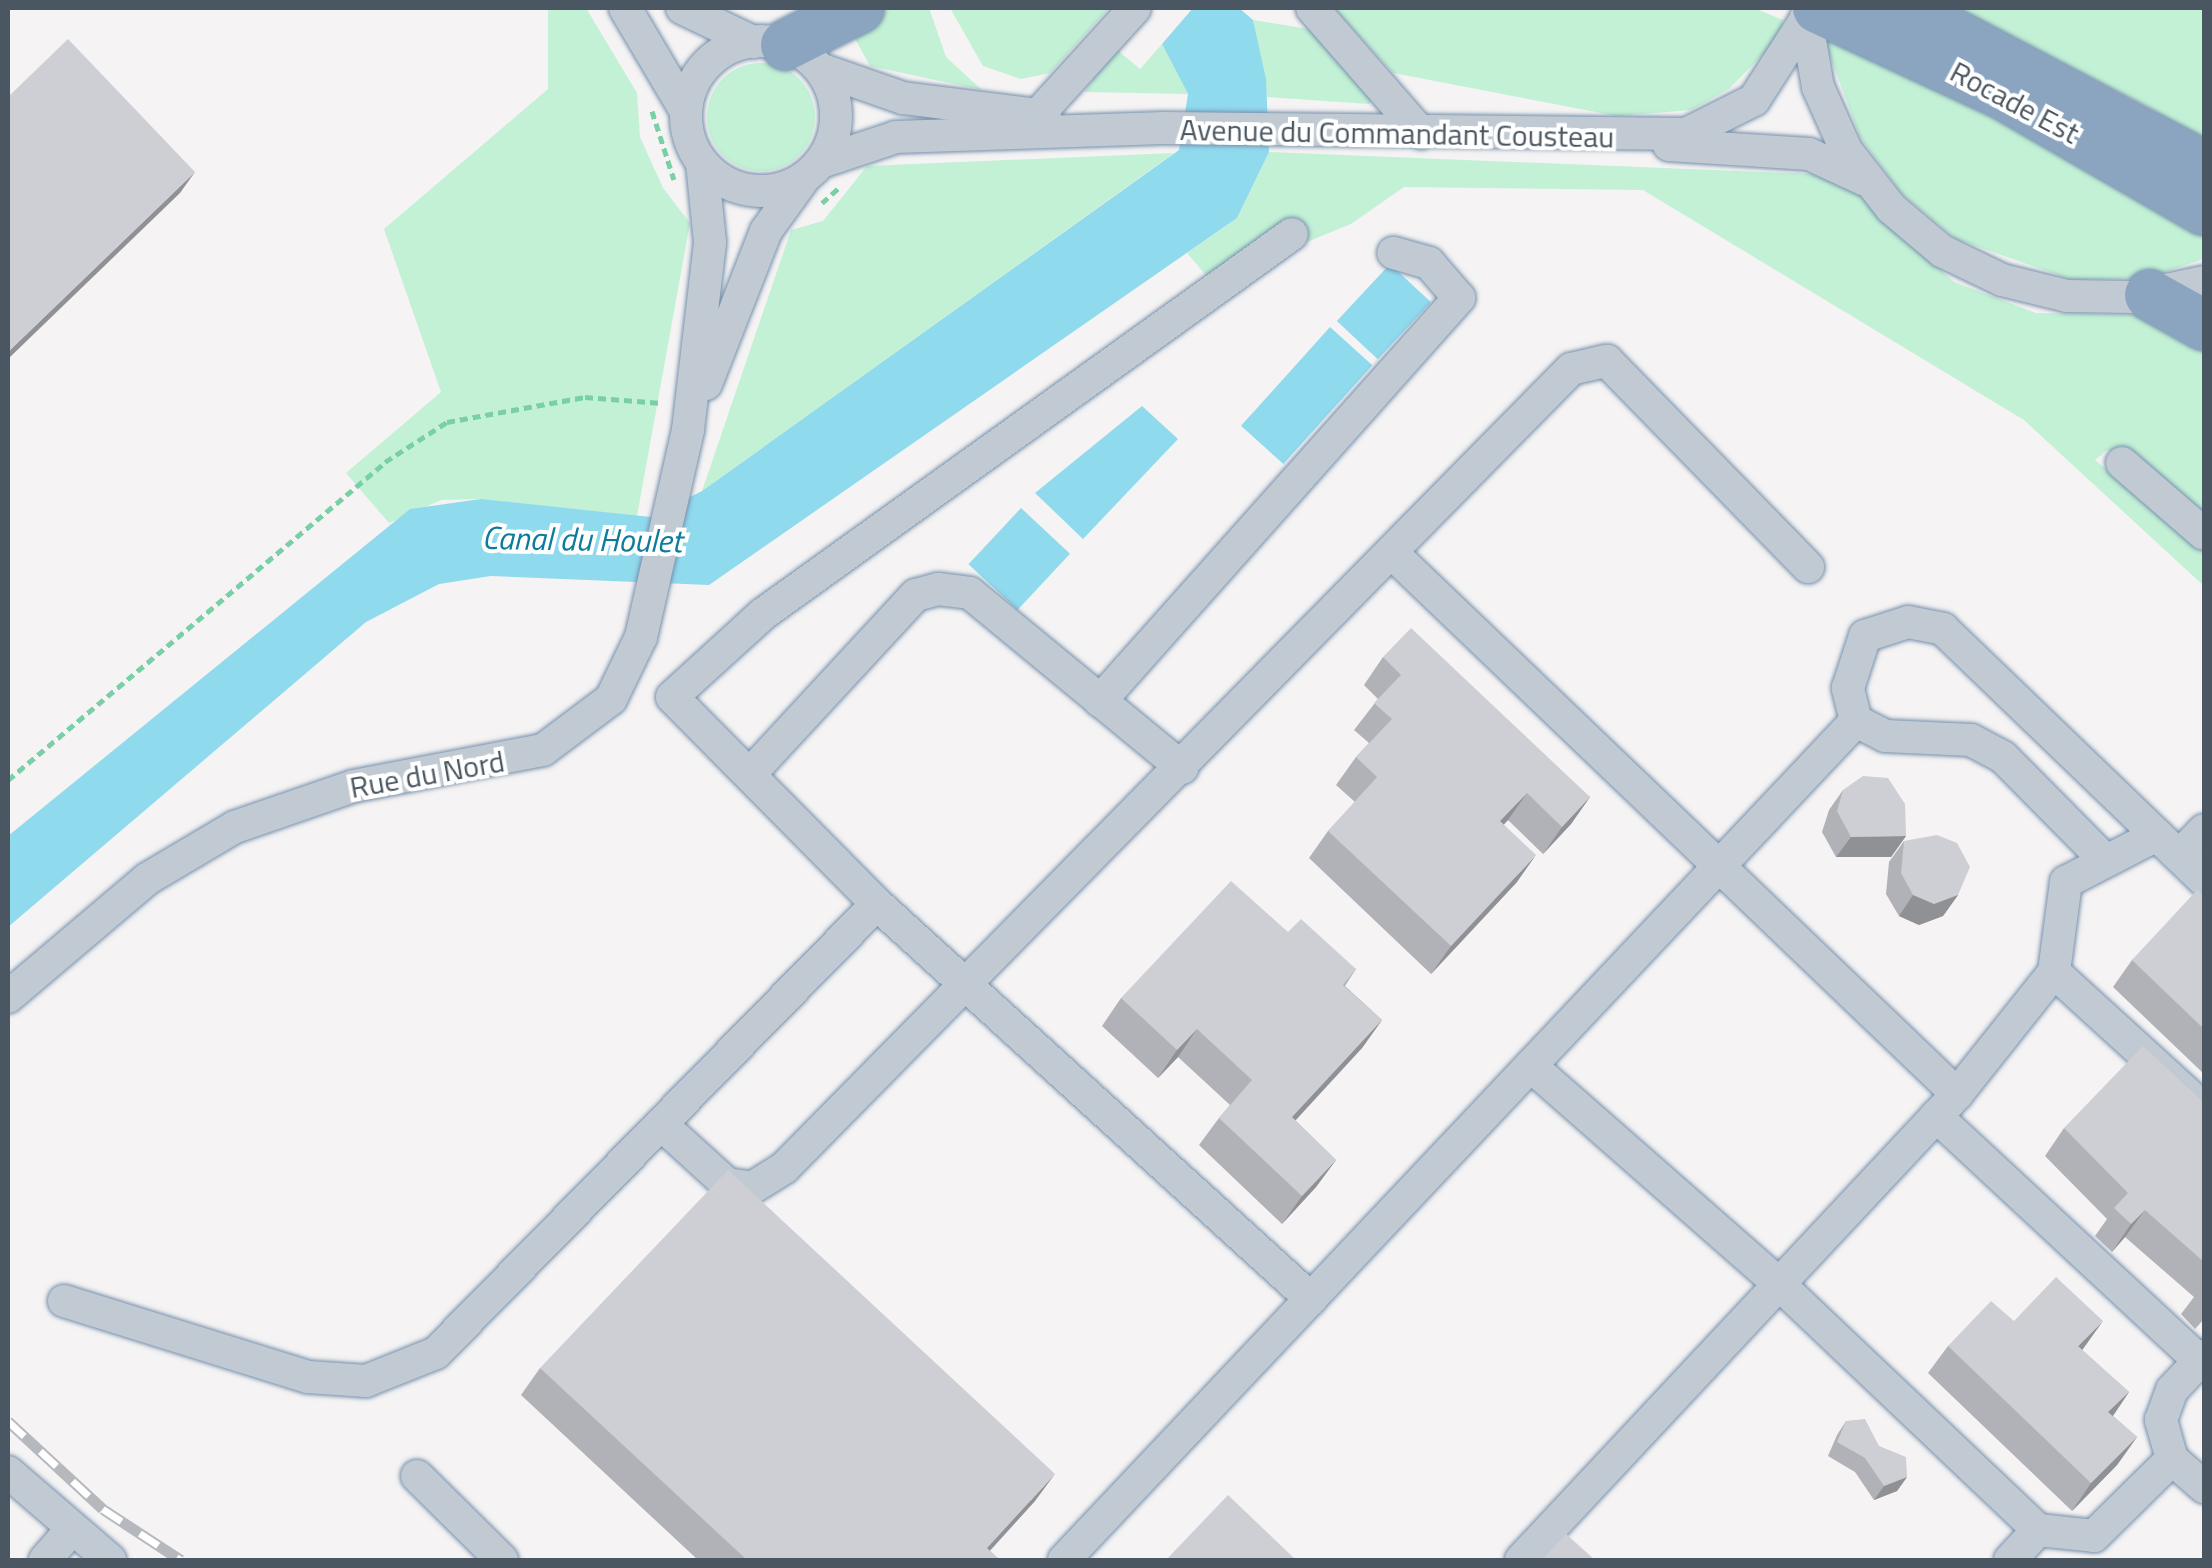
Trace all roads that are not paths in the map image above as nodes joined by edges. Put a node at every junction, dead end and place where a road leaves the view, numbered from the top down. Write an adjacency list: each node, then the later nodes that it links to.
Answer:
1 (625, 8): 9 (street)
2 (682, 8): 8 (street, Avenue du Commandant Cousteau)
3 (859, 8): 8 (highway)
4 (1135, 8): 10 (street)
5 (1312, 8): 12 (street)
6 (1810, 11): 7 (highway, Rocade Est); 13 (street, Avenue du Commandant Cousteau); 16 (street)
7 (1893, 21): 17 (highway, Rocade Est)
8 (786, 52): 9 (street); 10 (street, Avenue du Commandant Cousteau); 15 (street)
9 (686, 111): 14 (street)
10 (1038, 115): 11 (street, Avenue du Commandant Cousteau)
11 (1164, 128): 12 (street, Avenue du Commandant Cousteau); 15 (street, Avenue du Commandant Cousteau)
12 (1421, 134): 13 (street, Avenue du Commandant Cousteau)
13 (1630, 139): 16 (street, Avenue du Commandant Cousteau)
14 (702, 163): 15 (street); 23 (street)
15 (813, 170): 23 (street)
16 (1869, 184): 21 (street)
17 (2202, 194)
18 (1292, 234): 29 (street)
19 (1393, 253): 30 (street)
20 (2204, 282): 21 (street)
21 (2150, 295): 22 (highway)
22 (2204, 325)
23 (688, 430): 28 (street)
24 (2122, 463): 25 (street)
25 (2204, 534)
26 (1391, 552): 27 (street); 32 (street); 37 (street)
27 (1808, 567)
28 (615, 694): 29 (street); 42 (street, Rue du Nord)
29 (672, 697): 33 (street)
30 (1100, 700): 32 (street); 33 (street)
31 (1856, 721): 35 (street); 36 (street); 37 (street)
32 (1182, 768): 41 (street)
33 (750, 774): 39 (street)
34 (2204, 830): 35 (street)
35 (2168, 846): 36 (street); 38 (street)
36 (2106, 862): 40 (street)
37 (1721, 864): 43 (street); 44 (street)
38 (2204, 880)
39 (877, 904): 41 (street); 46 (street)
40 (2054, 972): 44 (street); 45 (street)
41 (969, 987): 46 (street); 48 (street)
42 (8, 997)
43 (1530, 1066): 47 (street); 48 (street)
44 (1946, 1105): 47 (street); 50 (street)
45 (2204, 1109)
46 (661, 1124): 49 (street)
47 (1779, 1284): 56 (street); 61 (street)
48 (1311, 1299): 60 (street)
49 (64, 1301)
50 (2202, 1358): 51 (street)
51 (2172, 1459): 54 (street); 56 (street)
52 (8, 1472): 55 (street)
53 (417, 1476): 59 (street)
54 (2204, 1487)
55 (71, 1530): 57 (street); 58 (street)
56 (2038, 1530): 62 (street)
57 (45, 1560)
58 (110, 1560)
59 (502, 1560)
60 (1064, 1560)
61 (1520, 1560)
62 (2010, 1560)

